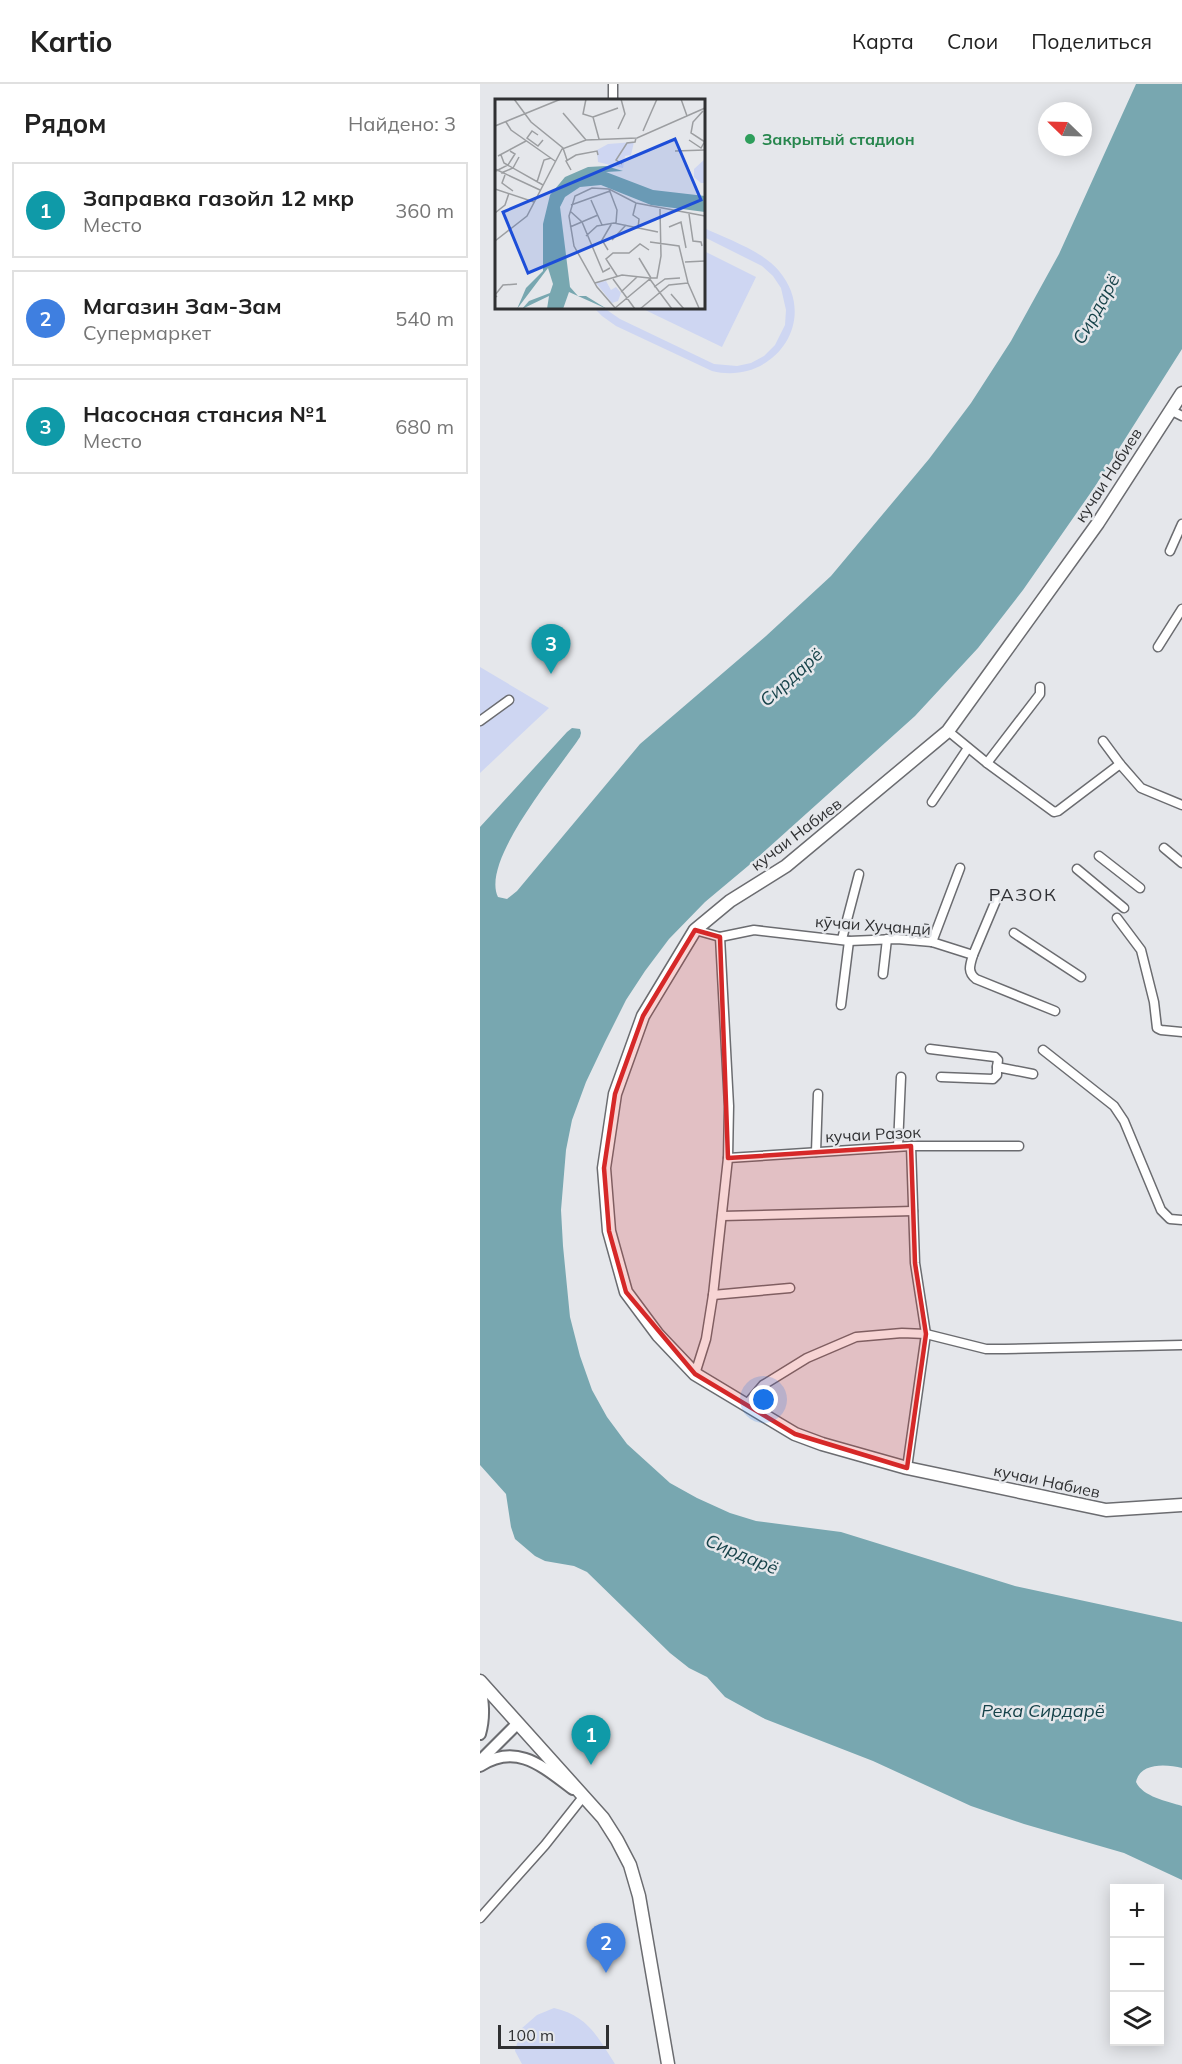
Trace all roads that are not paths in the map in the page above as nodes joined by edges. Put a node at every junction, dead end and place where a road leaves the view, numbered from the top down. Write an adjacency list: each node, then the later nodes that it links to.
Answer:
1 (1182, 393): 2 (main road, кучаи Набиев)
2 (1170, 410): 3 (street); 11 (main road, кучаи Набиев)
3 (1182, 416)
4 (1182, 524): 5 (street)
5 (1170, 551)
6 (1182, 609): 7 (street)
7 (1158, 647)
8 (1040, 687): 14 (street)
9 (509, 700): 10 (street)
10 (480, 721)
11 (948, 731): 13 (street); 28 (main road, кучаи Набиев)
12 (1103, 741): 15 (street)
13 (968, 748): 14 (street); 16 (street)
14 (987, 763): 15 (street)
15 (1119, 764): 17 (street)
16 (932, 802)
17 (1182, 805)
18 (1164, 848): 20 (street)
19 (1099, 856): 24 (street)
20 (1182, 863)
21 (960, 868): 33 (street)
22 (1077, 869): 26 (street)
23 (859, 874): 32 (street)
24 (1140, 888)
25 (997, 898): 34 (street)
26 (1124, 908)
27 (1117, 918): 39 (street)
28 (695, 930): 30 (street, кӯчаи Хуҷандӣ); 59 (main road, кучаи Набиев)
29 (1014, 933): 36 (street)
30 (720, 937): 32 (street, кӯчаи Хуҷандӣ); 51 (street)
31 (887, 939): 32 (street, кӯчаи Хуҷандӣ); 33 (street, кӯчаи Хуҷандӣ); 35 (street)
32 (845, 940): 37 (street)
33 (932, 942): 34 (street, кӯчаи Хуҷандӣ)
34 (973, 955): 38 (street)
35 (883, 974)
36 (1081, 977)
37 (841, 1005)
38 (1055, 1011)
39 (1182, 1032)
40 (930, 1049): 42 (street)
41 (1043, 1050): 54 (street)
42 (998, 1067): 43 (street); 45 (street)
43 (1033, 1074)
44 (901, 1077): 47 (street)
45 (941, 1077)
46 (818, 1094): 50 (street)
47 (898, 1146): 48 (street, кучаи Разок); 50 (street, кучаи Разок)
48 (911, 1146): 49 (street, кучаи Разок); 52 (street)
49 (1019, 1146)
50 (816, 1152): 51 (street, кучаи Разок)
51 (728, 1158): 53 (street)
52 (913, 1211): 53 (street); 57 (street)
53 (722, 1216): 56 (street)
54 (1182, 1220)
55 (790, 1288): 56 (street)
56 (712, 1295): 59 (street)
57 (927, 1334): 58 (street); 60 (street); 61 (street)
58 (1182, 1345)
59 (695, 1374): 60 (main road, кучаи Набиев)
60 (747, 1404): 61 (main road, кучаи Набиев)
61 (907, 1468): 62 (main road, кучаи Набиев)
62 (1182, 1504)
63 (480, 1683): 64 (main road); 65 (street)
64 (517, 1724): 66 (street); 68 (main road)
65 (480, 1734)
66 (480, 1761)
67 (480, 1766): 68 (street)
68 (583, 1797): 69 (street); 70 (main road)
69 (480, 1918)
70 (668, 2064)

